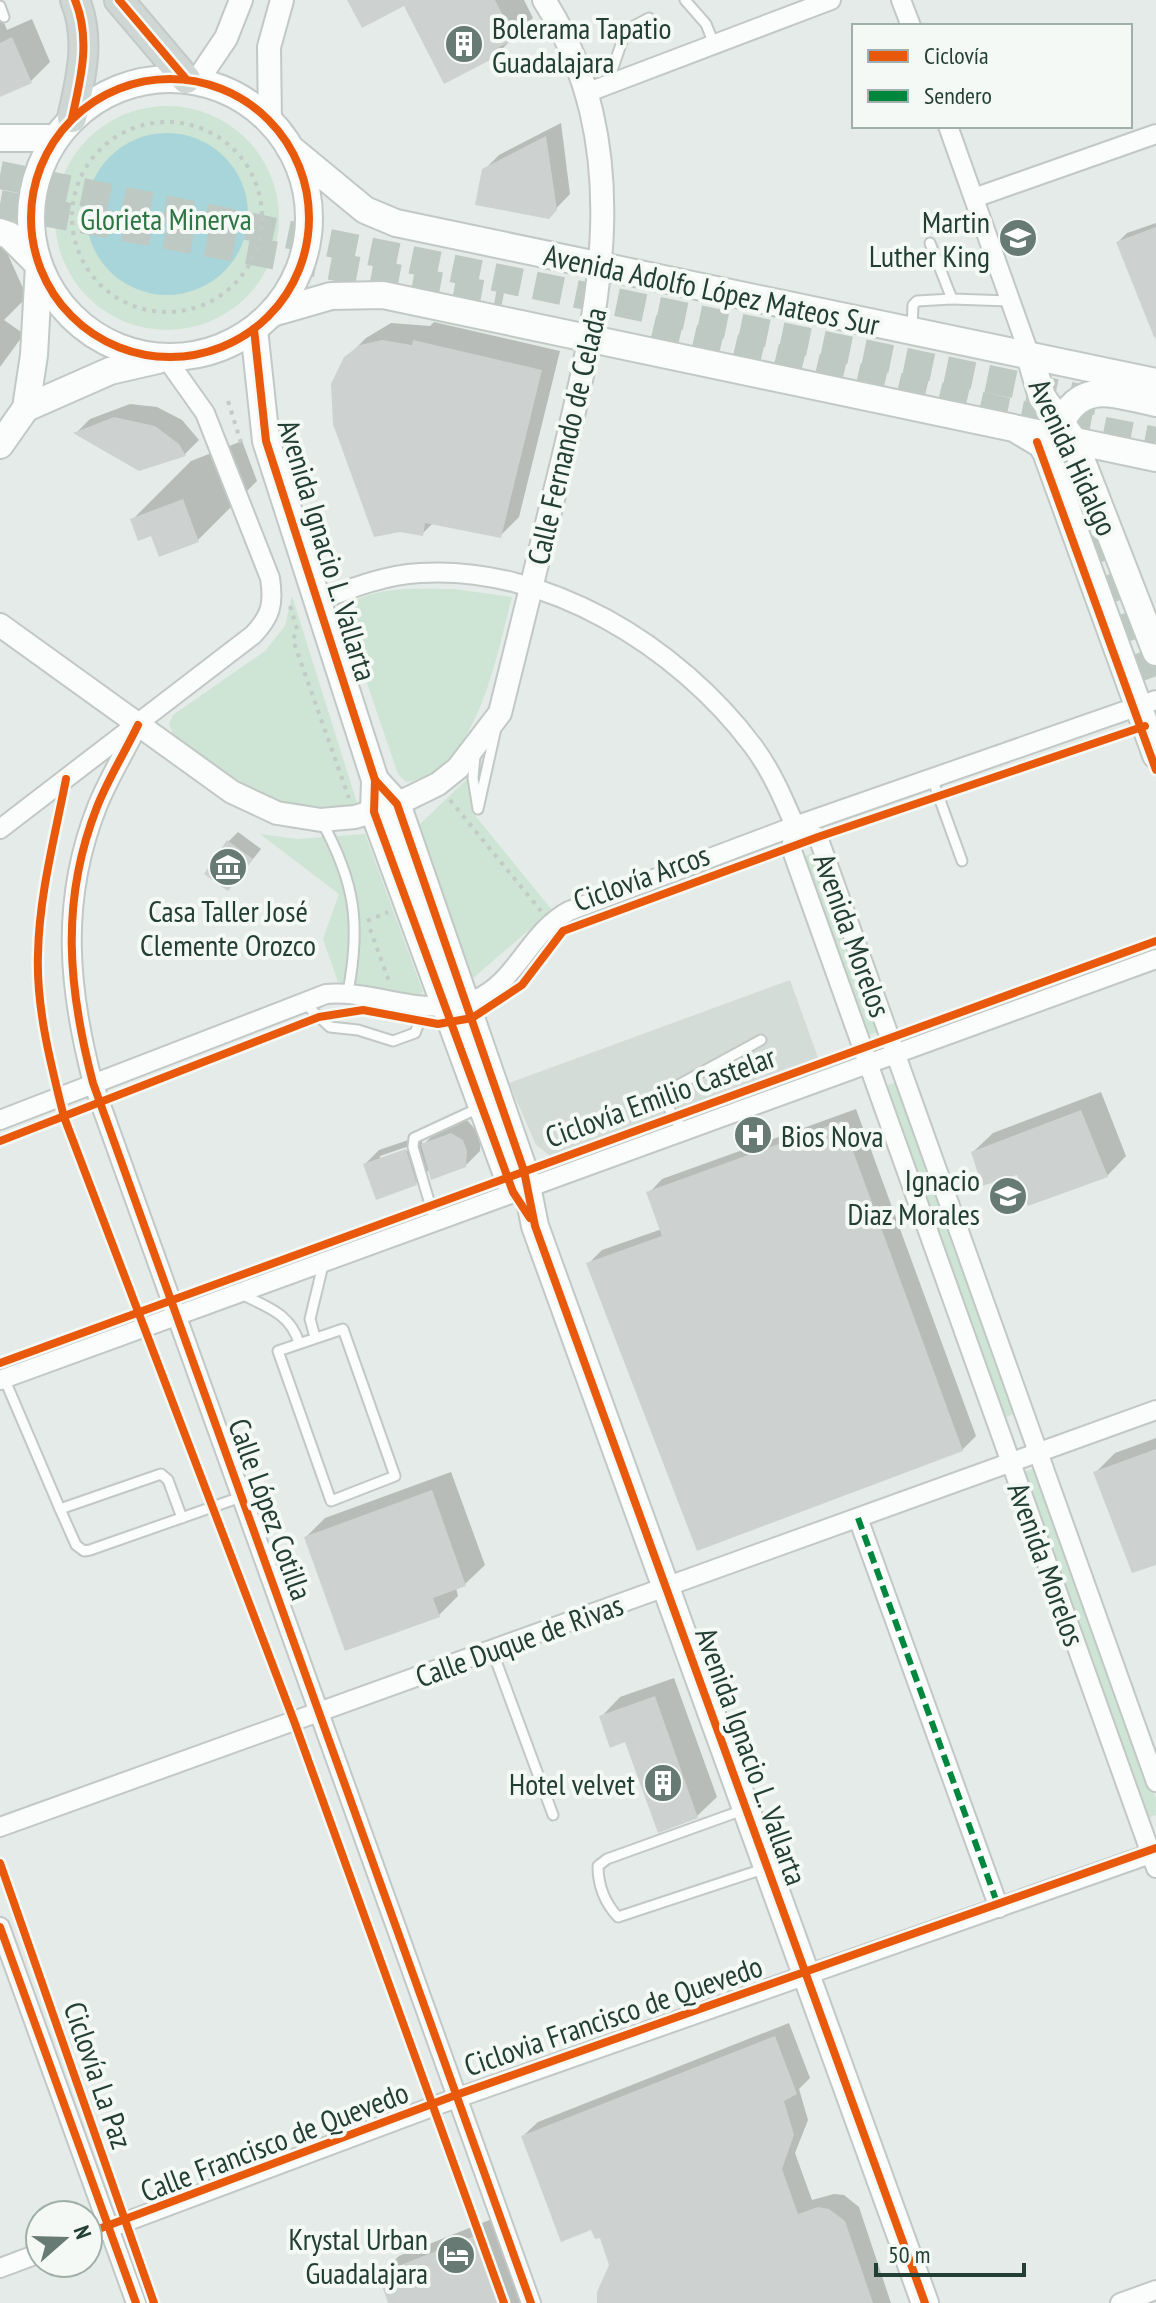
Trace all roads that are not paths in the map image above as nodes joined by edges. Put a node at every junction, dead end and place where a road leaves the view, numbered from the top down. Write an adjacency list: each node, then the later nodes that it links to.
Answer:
1 (241, 0): 14 (street)
2 (282, 0): 16 (street)
3 (544, 0): 15 (street, Calle Fernando de Celada)
4 (685, 0): 13 (lane)
5 (831, 0): 13 (street)
6 (901, 0): 12 (street)
7 (73, 4): 17 (main road)
8 (0, 6): 10 (lane)
9 (127, 6): 14 (main road)
10 (4, 17)
11 (649, 18): 15 (lane)
12 (910, 24)
13 (714, 44): 15 (street)
14 (192, 80): 16 (main road); 17 (main road)
15 (596, 89): 26 (street, Calle Fernando de Celada)
16 (270, 122): 21 (main road)
17 (64, 128): 20 (main road); 25 (main road)
18 (949, 128): 22 (street, Avenida Hidalgo)
19 (1156, 134): 22 (street)
20 (0, 138)
21 (290, 148): 26 (main road, Avenida Adolfo López Mateos Sur); 29 (main road)
22 (974, 198): 28 (street, Avenida Hidalgo)
23 (0, 232): 25 (main road)
24 (930, 243): 27 (lane)
25 (39, 265): 33 (main road); 36 (main road)
26 (602, 266): 30 (main road, Avenida Adolfo López Mateos Sur); 31 (street, Calle Fernando de Celada)
27 (952, 299): 28 (lane); 30 (lane)
28 (1011, 301): 32 (street, Avenida Hidalgo)
29 (263, 321): 31 (main road); 33 (main road); 42 (main road, Avenida Ignacio L. Vallarta)
30 (911, 331): 32 (main road, Avenida Adolfo López Mateos Sur)
31 (592, 340): 37 (main road); 41 (street, Calle Fernando de Celada)
32 (1030, 356): 34 (main road, Avenida Adolfo López Mateos Sur); 38 (main road, Avenida Hidalgo)
33 (166, 358): 36 (main road); 47 (street)
34 (1156, 382)
35 (1156, 403): 38 (main road)
36 (26, 408): 39 (main road)
37 (1012, 428): 38 (main road); 45 (main road, Avenida Hidalgo)
38 (1067, 433): 40 (main road); 44 (main road, Avenida Hidalgo)
39 (0, 445)
40 (1156, 458)
41 (531, 588): 42 (street); 46 (street, Calle Fernando de Celada); 53 (street)
42 (315, 602): 51 (main road, Avenida Ignacio L. Vallarta)
43 (0, 625): 47 (street)
44 (1156, 652)
45 (1147, 703): 49 (main road, Avenida Hidalgo); 50 (street)
46 (500, 713): 48 (street, Calle Fernando de Celada); 48 (lane)
47 (138, 725): 52 (street); 54 (street); 63 (street, Calle López Cotilla)
48 (476, 748): 51 (street, Calle Fernando de Celada)
49 (1156, 755)
50 (932, 778): 53 (street); 55 (lane)
51 (375, 811): 52 (street); 59 (main road, Avenida Ignacio L. Vallarta)
52 (321, 820): 57 (lane)
53 (795, 826): 59 (street); 61 (street, Avenida Morelos); 62 (street, Avenida Morelos)
54 (0, 829)
55 (962, 861)
56 (1156, 959): 61 (street)
57 (348, 992): 58 (street); 59 (street)
58 (302, 1001): 59 (lane); 63 (street)
59 (446, 1007): 64 (main road, Avenida Ignacio L. Vallarta); 67 (main road, Avenida Ignacio L. Vallarta)
60 (761, 1040): 66 (lane)
61 (895, 1053): 62 (street); 76 (street, Avenida Morelos)
62 (868, 1063): 66 (street); 77 (street, Avenida Morelos)
63 (93, 1083): 65 (street); 71 (street, Calle López Cotilla)
64 (482, 1107): 67 (main road, Avenida Ignacio L. Vallarta); 68 (lane)
65 (0, 1120)
66 (685, 1130): 67 (street)
67 (521, 1190): 68 (street); 82 (main road, Avenida Ignacio L. Vallarta)
68 (435, 1221): 69 (street)
69 (324, 1261): 70 (street); 72 (lane)
70 (239, 1292): 71 (street); 73 (lane)
71 (176, 1315): 74 (street); 78 (street, Calle López Cotilla)
72 (315, 1337): 73 (lane); 73 (lane)
73 (299, 1343)
74 (2, 1379): 79 (lane)
75 (1156, 1410): 76 (street, Calle Duque de Rivas)
76 (1038, 1453): 77 (street, Calle Duque de Rivas); 85 (street, Avenida Morelos)
77 (1011, 1463): 81 (street, Calle Duque de Rivas); 89 (street, Avenida Morelos)
78 (241, 1497): 80 (lane); 84 (street, Calle López Cotilla)
79 (60, 1509): 80 (lane); 80 (lane)
80 (182, 1518)
81 (858, 1518): 82 (street, Calle Duque de Rivas); 91 (street)
82 (666, 1587): 83 (street, Calle Duque de Rivas); 86 (main road, Avenida Ignacio L. Vallarta)
83 (492, 1650): 84 (street, Calle Duque de Rivas); 87 (lane)
84 (319, 1712): 88 (street, Calle Duque de Rivas); 94 (street, Calle López Cotilla)
85 (1156, 1782)
86 (746, 1809): 90 (main road, Avenida Ignacio L. Vallarta); 90 (lane)
87 (553, 1815)
88 (0, 1827)
89 (1154, 1858): 91 (street, Calle Francisco de Quevedo)
90 (767, 1868): 93 (main road, Avenida Ignacio L. Vallarta)
91 (999, 1908): 93 (street, Calle Francisco de Quevedo)
92 (0, 1927): 95 (street)
93 (807, 1977): 94 (street, Calle Francisco de Quevedo); 102 (main road, Avenida Ignacio L. Vallarta)
94 (457, 2098): 95 (street, Calle Francisco de Quevedo); 101 (street, Calle López Cotilla)
95 (108, 2228): 96 (street, Calle Francisco de Quevedo); 100 (street)
96 (104, 2230)
97 (24, 2259): 98 (street)
98 (0, 2268)
99 (1156, 2290): 103 (street)
100 (136, 2303)
101 (531, 2303)
102 (925, 2303)
103 (1120, 2303)

